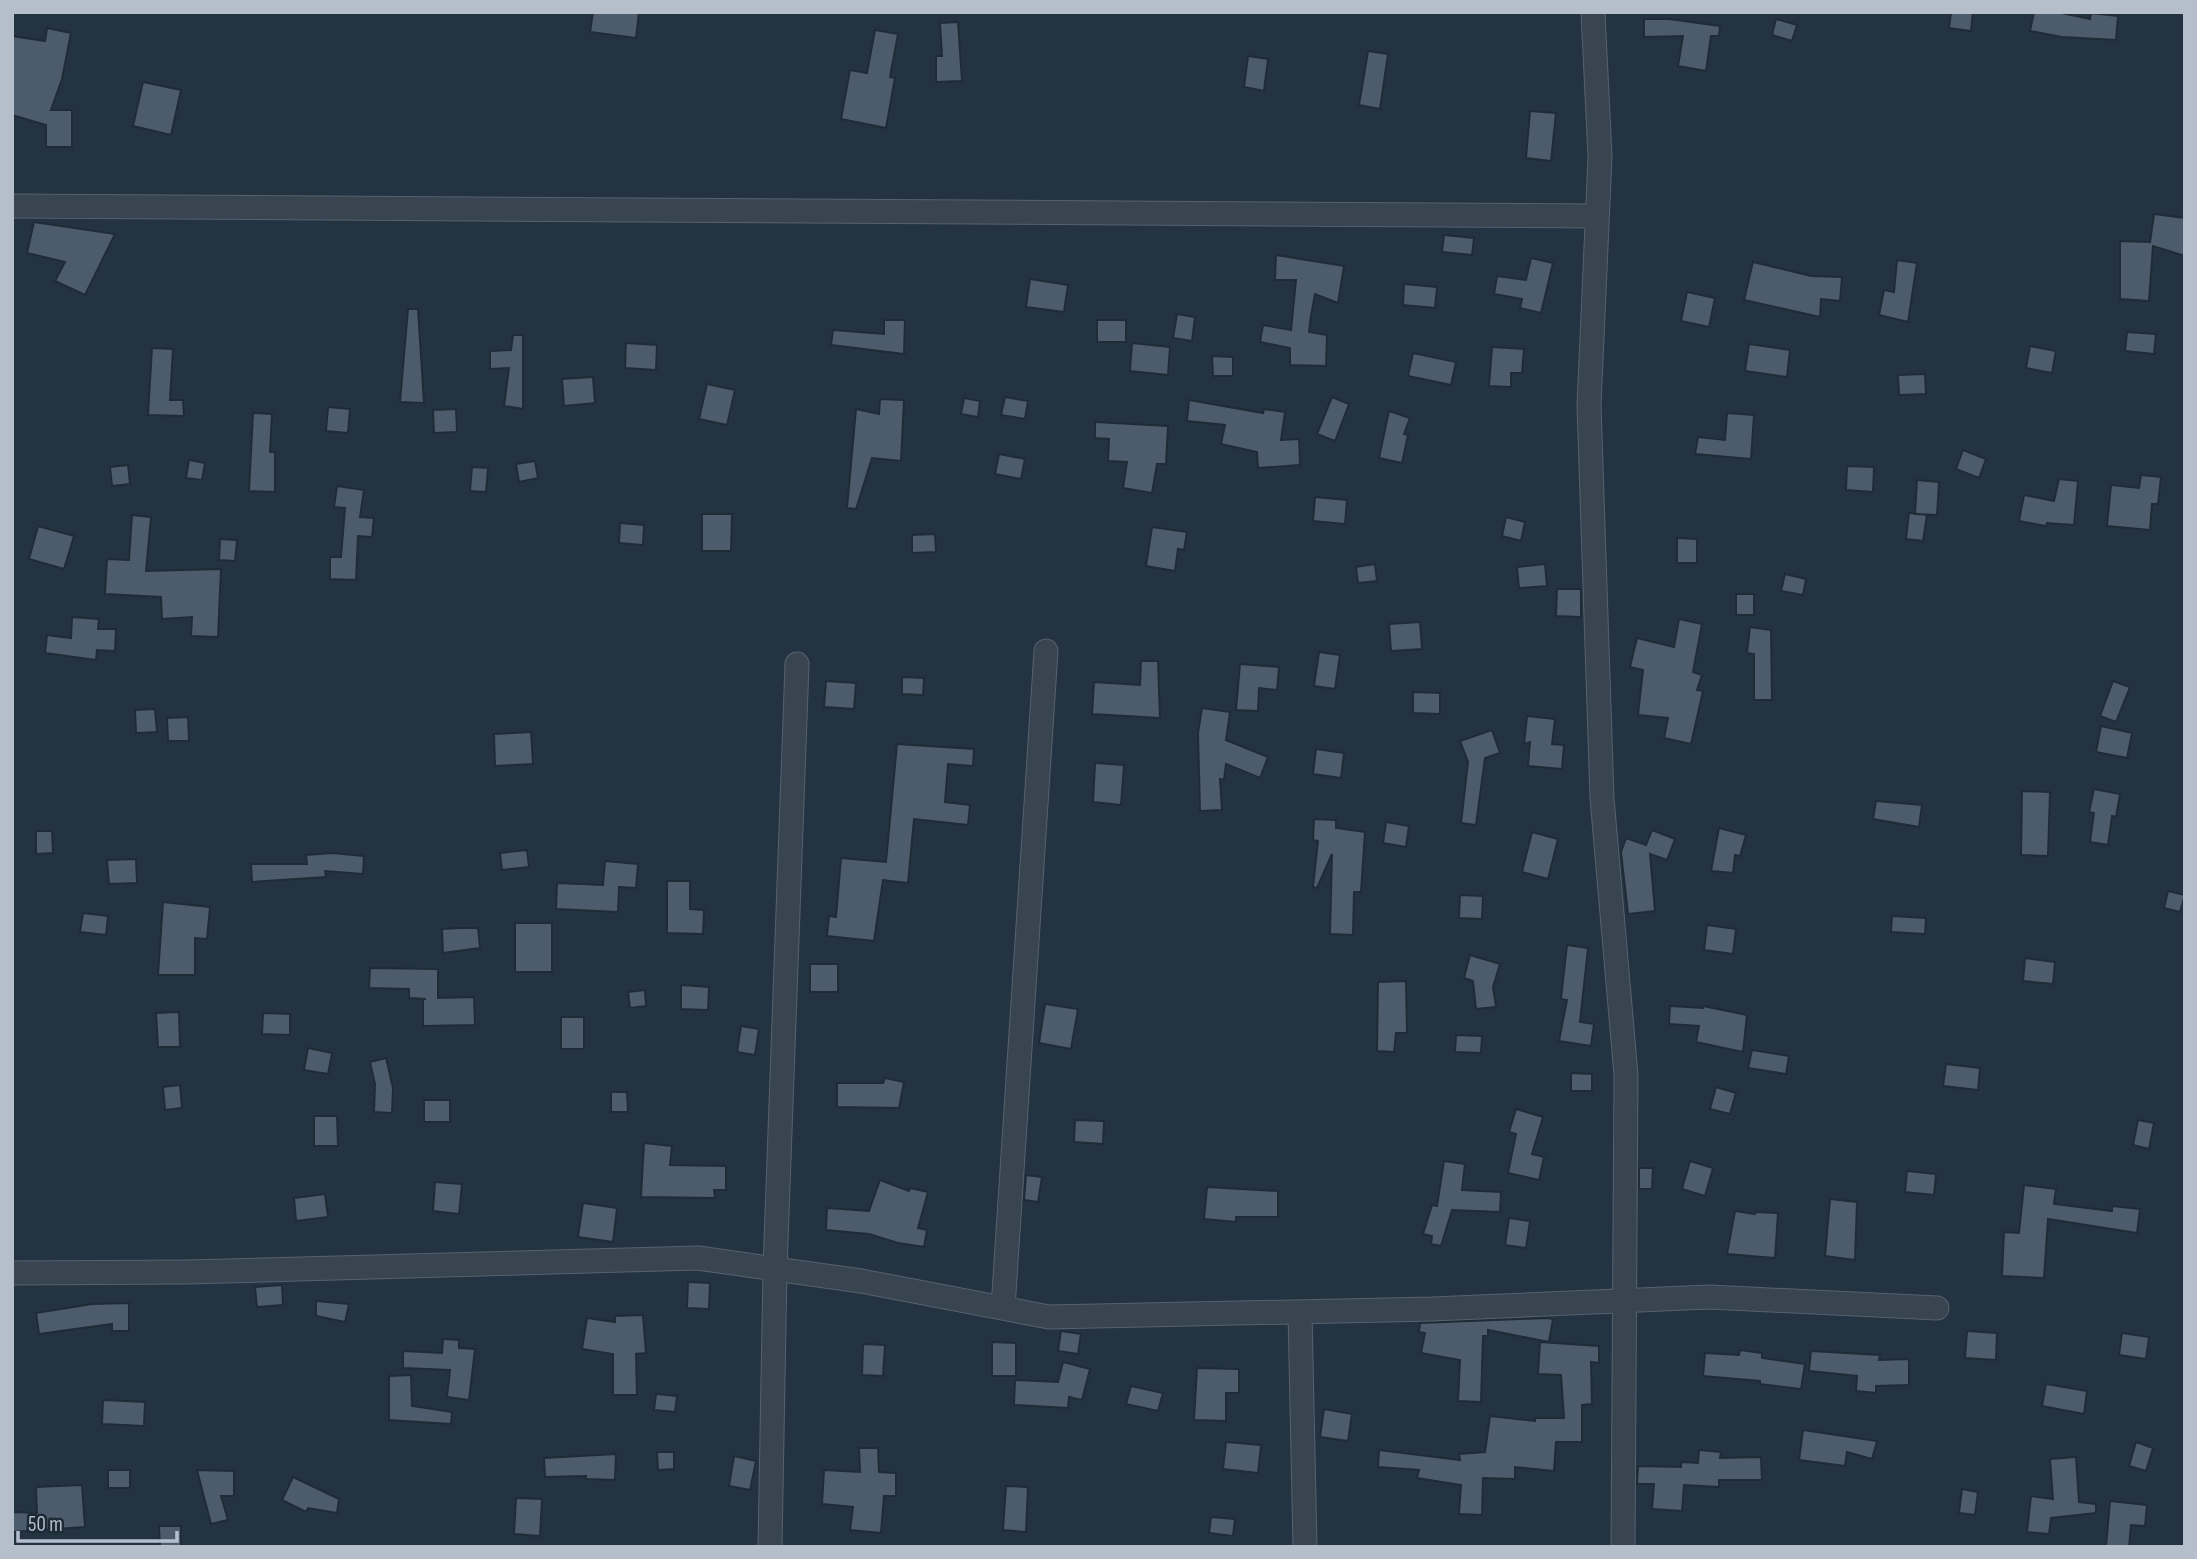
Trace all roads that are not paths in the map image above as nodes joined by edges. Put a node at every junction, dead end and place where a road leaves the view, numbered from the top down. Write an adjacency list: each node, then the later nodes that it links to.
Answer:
1 (1593, 12): 3 (street)
2 (12, 206): 3 (street)
3 (1597, 216): 8 (street)
4 (1046, 651): 9 (street)
5 (797, 664): 6 (street)
6 (775, 1269): 7 (street); 9 (street); 12 (street)
7 (12, 1273)
8 (1625, 1299): 10 (street); 11 (street); 14 (street)
9 (1003, 1308): 11 (street)
10 (1937, 1308)
11 (1300, 1312): 13 (street)
12 (770, 1547)
13 (1305, 1547)
14 (1623, 1547)

